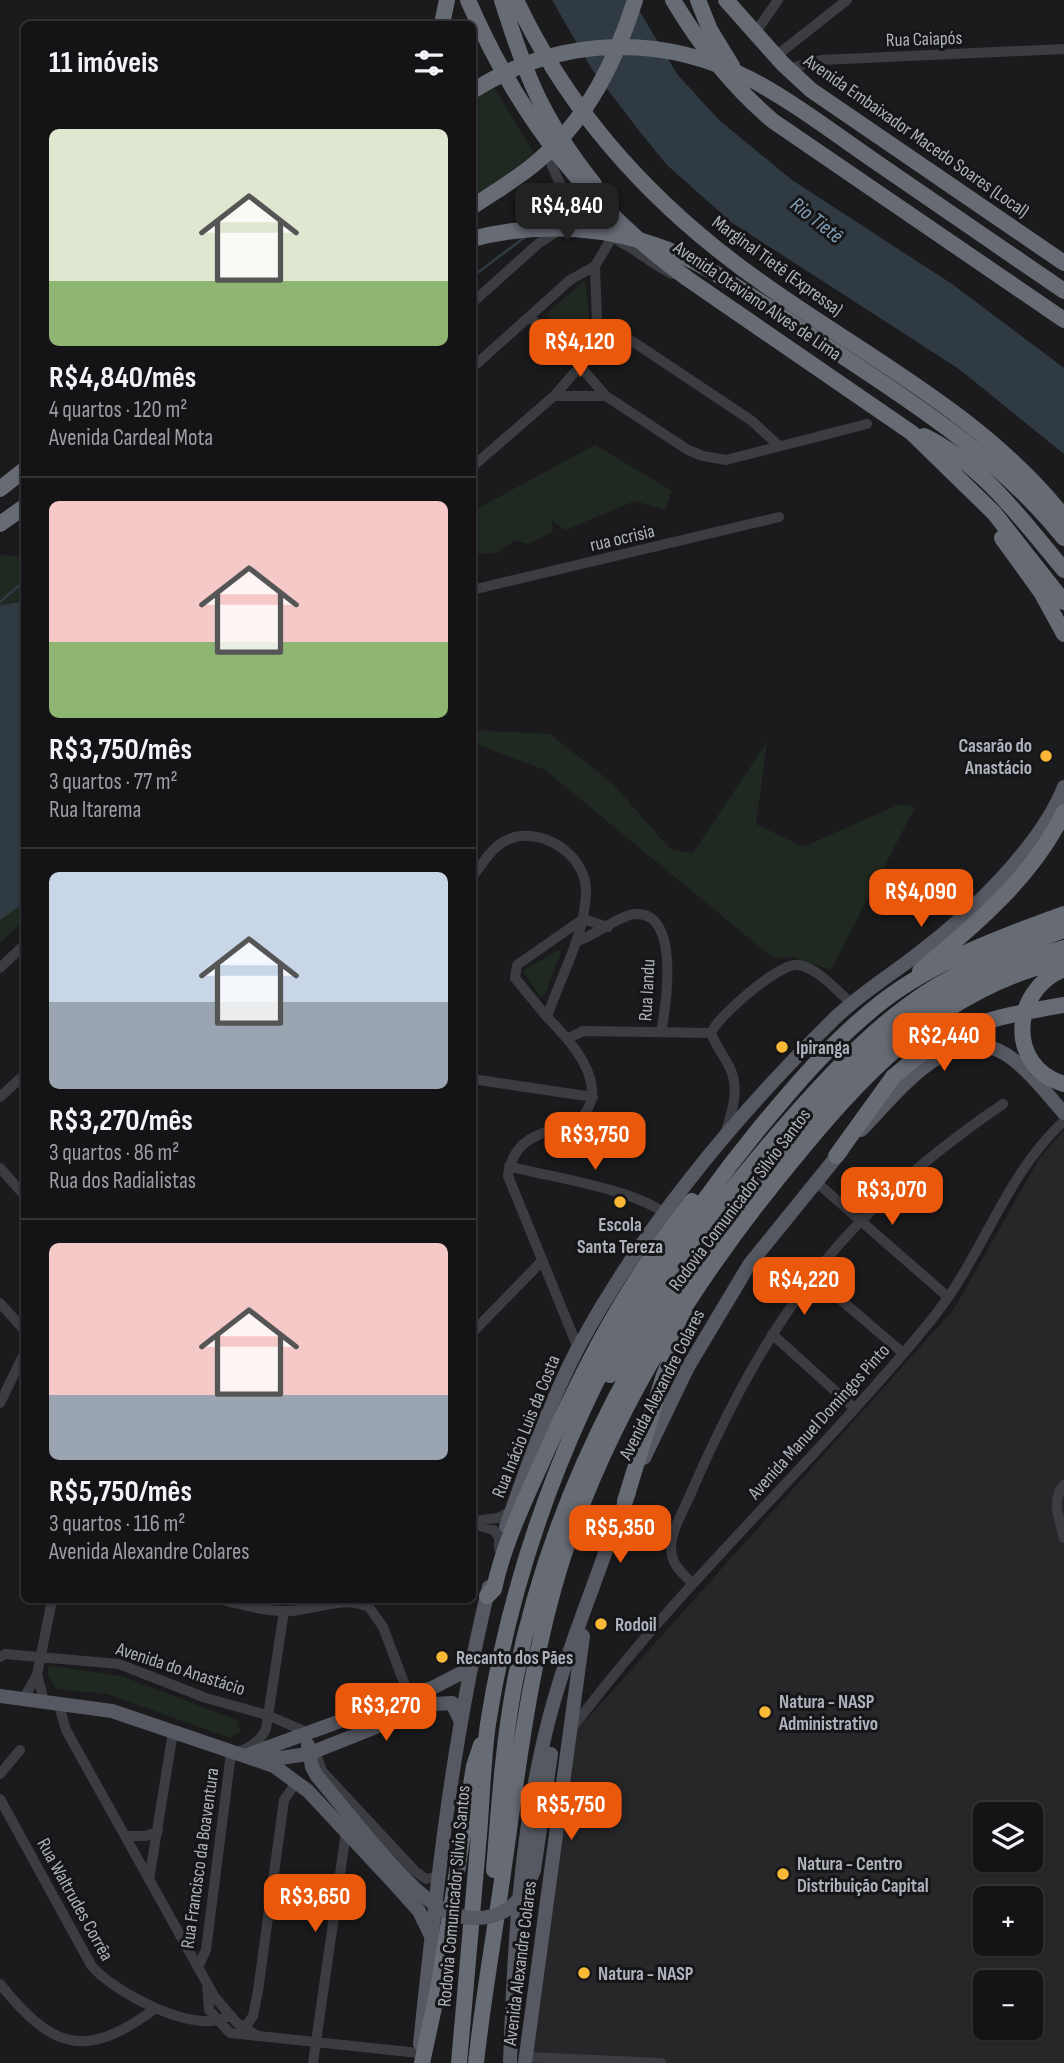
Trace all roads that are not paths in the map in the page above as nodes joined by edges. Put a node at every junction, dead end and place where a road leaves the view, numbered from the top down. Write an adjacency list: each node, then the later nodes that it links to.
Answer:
1 (447, 0): 11 (highway)
2 (468, 0): 18 (highway, Avenida Otaviano Alves de Lima)
3 (502, 0): 22 (highway)
4 (516, 0): 51 (highway, Marginal Tietê (Expressa))
5 (635, 0): 20 (highway, bridge)
6 (673, 0): 16 (highway)
7 (698, 0): 16 (highway)
8 (726, 0): 12 (highway, Avenida Embaixador Macedo Soares (Local))
9 (778, 0): 12 (street)
10 (847, 0): 14 (street)
11 (443, 21)
12 (755, 33): 14 (highway, Avenida Embaixador Macedo Soares (Local))
13 (1064, 49): 15 (street, Rua Caiapós)
14 (776, 56): 15 (highway, Avenida Embaixador Macedo Soares (Local))
15 (788, 69): 26 (highway, Avenida Embaixador Macedo Soares (Local))
16 (737, 85): 31 (highway)
17 (476, 88): 29 (highway, bridge)
18 (540, 134): 19 (street); 22 (highway, Avenida Otaviano Alves de Lima)
19 (560, 187): 21 (street); 25 (street)
20 (476, 204)
21 (585, 220): 24 (street); 25 (street)
22 (620, 223): 28 (highway, Avenida Otaviano Alves de Lima)
23 (476, 238): 41 (highway, bridge)
24 (611, 240): 27 (street); 28 (street)
25 (539, 243): 30 (street)
26 (1064, 263)
27 (595, 266): 33 (street); 35 (street)
28 (688, 279): 43 (highway, Avenida Otaviano Alves de Lima)
29 (1064, 291)
30 (476, 299)
31 (1045, 305): 32 (highway); 34 (highway)
32 (1064, 308)
33 (530, 317): 36 (street); 37 (street)
34 (1064, 320)
35 (597, 322): 36 (street); 44 (street)
36 (572, 357): 38 (street)
37 (476, 364)
38 (582, 365): 39 (street); 40 (street)
39 (554, 396): 40 (street); 45 (street)
40 (606, 396): 44 (street)
41 (942, 422): 53 (highway); 54 (highway)
42 (867, 424): 44 (street)
43 (912, 433): 49 (highway, Avenida Otaviano Alves de Lima); 55 (highway)
44 (779, 446)
45 (476, 464)
46 (21, 472): 47 (highway)
47 (0, 489)
48 (21, 509): 52 (highway)
49 (994, 513): 57 (highway, Avenida Otaviano Alves de Lima); 58 (highway)
50 (779, 517): 56 (street, rua ocrisia)
51 (1064, 517)
52 (0, 524)
53 (1064, 538)
54 (1064, 555)
55 (1064, 570)
56 (476, 589)
57 (1064, 602)
58 (1064, 634)
59 (1064, 787): 75 (main road, Rua Inácio Luis da Costa)
60 (1064, 812): 74 (highway)
61 (476, 872): 63 (street)
62 (1064, 914): 74 (highway, Rodovia Comunicador Silvio Santos)
63 (583, 919): 64 (street); 66 (street); 67 (street)
64 (608, 927): 67 (street, Rua Iandu); 78 (street, Rua Iandu)
65 (1064, 930): 70 (highway)
66 (557, 940): 67 (street); 77 (street)
67 (576, 944): 77 (street)
68 (21, 948): 72 (street)
69 (1064, 948): 70 (highway)
70 (1027, 951): 111 (highway); 168 (highway)
71 (1064, 960): 98 (highway, Rodovia Comunicador Silvio Santos)
72 (0, 968)
73 (1064, 969): 83 (highway)
74 (885, 999): 92 (highway, Rodovia Comunicador Silvio Santos)
75 (852, 1004): 79 (street); 88 (main road, Rua Inácio Luis da Costa)
76 (1064, 1005): 89 (highway, bridge)
77 (547, 1017): 80 (street)
78 (661, 1032): 79 (street); 80 (street)
79 (711, 1033): 88 (street, Rua Inácio Luis da Costa)
80 (567, 1039): 85 (street)
81 (21, 1077): 84 (street)
82 (476, 1080): 85 (street)
83 (1064, 1084)
84 (0, 1097)
85 (593, 1097): 90 (street)
86 (1003, 1104): 96 (street)
87 (1064, 1114): 89 (main road, Avenida Alexandre Colares); 100 (street, Avenida Manuel Domingos Pinto)
88 (724, 1135): 95 (main road, Rua Inácio Luis da Costa)
89 (836, 1156): 93 (main road, Avenida Alexandre Colares)
90 (509, 1166): 95 (street); 97 (street)
91 (0, 1168): 94 (street)
92 (726, 1169): 111 (highway, Rodovia Comunicador Silvio Santos); 119 (highway)
93 (816, 1181): 96 (street); 112 (main road, Avenida Alexandre Colares)
94 (21, 1192)
95 (664, 1213): 105 (main road, Rua Inácio Luis da Costa)
96 (861, 1220): 99 (street); 100 (street)
97 (541, 1262): 103 (street); 105 (street)
98 (708, 1270): 112 (highway); 168 (highway, Rodovia Comunicador Silvio Santos)
99 (814, 1277): 104 (street); 106 (street)
100 (948, 1297): 106 (street, Avenida Manuel Domingos Pinto)
101 (0, 1303): 102 (street)
102 (21, 1327)
103 (476, 1329)
104 (772, 1334): 109 (street); 118 (street)
105 (578, 1348): 113 (main road, Rua Inácio Luis da Costa)
106 (903, 1353): 109 (street, Avenida Manuel Domingos Pinto)
107 (21, 1360): 108 (street)
108 (0, 1404)
109 (854, 1408): 118 (street, Avenida Manuel Domingos Pinto)
110 (1064, 1485): 116 (street)
111 (546, 1500): 142 (highway, Rodovia Comunicador Silvio Santos)
112 (625, 1500): 125 (main road)
113 (512, 1510): 114 (street); 117 (main road, Rua Inácio Luis da Costa)
114 (476, 1521)
115 (476, 1523): 117 (street)
116 (1064, 1538)
117 (499, 1549): 119 (main road, Rua Inácio Luis da Costa)
118 (692, 1583): 132 (street, Avenida Manuel Domingos Pinto)
119 (487, 1596): 129 (main road, Rua Inácio Luis da Costa)
120 (51, 1603): 126 (street)
121 (233, 1603): 124 (street)
122 (333, 1603): 124 (street)
123 (355, 1603): 134 (street)
124 (284, 1611): 139 (street)
125 (584, 1617): 128 (main road); 131 (main road, Avenida Alexandre Colares)
126 (39, 1655): 127 (street, Avenida do Anastácio); 130 (street); 139 (street, Avenida do Anastácio)
127 (0, 1657)
128 (570, 1657): 154 (main road, bridge); 181 (main road)
129 (469, 1669): 134 (main road); 140 (main road, Rua Inácio Luis da Costa)
130 (37, 1675): 135 (street); 136 (street)
131 (575, 1693): 132 (street); 145 (main road, Avenida Alexandre Colares)
132 (598, 1693): 145 (street, Avenida Manuel Domingos Pinto)
133 (0, 1696): 135 (main road)
134 (409, 1696): 138 (main road)
135 (24, 1698): 136 (main road)
136 (51, 1701): 137 (main road); 143 (street)
137 (78, 1705): 143 (street); 144 (main road)
138 (380, 1708): 141 (main road); 146 (main road)
139 (267, 1715): 146 (street, Avenida do Anastácio); 149 (street)
140 (462, 1723): 141 (main road); 159 (main road, Rua Inácio Luis da Costa)
141 (384, 1725): 148 (main road)
142 (488, 1726): 176 (highway); 179 (highway, Rodovia Comunicador Silvio Santos)
143 (65, 1727): 158 (street)
144 (173, 1732): 149 (main road); 156 (street)
145 (569, 1732): 177 (main road, Avenida Alexandre Colares)
146 (312, 1734): 148 (main road); 149 (main road)
147 (20, 1750): 152 (street)
148 (312, 1752): 150 (main road); 154 (main road); 159 (street)
149 (237, 1754): 150 (main road); 162 (street, Rua Francisco da Boaventura)
150 (258, 1760): 151 (main road)
151 (274, 1766): 153 (main road); 154 (main road)
152 (0, 1774)
153 (297, 1781): 157 (main road); 172 (street)
154 (327, 1790)
155 (0, 1798): 166 (street, Rua Waltrudes Corrêa)
156 (158, 1831): 158 (street); 160 (street)
157 (346, 1832): 161 (main road); 174 (street)
158 (125, 1836): 160 (street)
159 (439, 1876): 161 (main road, Rua Inácio Luis da Costa)
160 (149, 1880): 162 (street)
161 (431, 1937): 176 (main road, Rua Inácio Luis da Costa)
162 (198, 1967): 163 (street)
163 (207, 1981): 165 (street); 167 (street)
164 (2, 1989): 166 (street)
165 (220, 2005): 167 (street, Rua Waltrudes Corrêa); 170 (street)
166 (156, 2008): 169 (street, Rua Waltrudes Corrêa)
167 (209, 2010): 169 (street, Rua Waltrudes Corrêa); 171 (street)
168 (482, 2012): 180 (highway, Rodovia Comunicador Silvio Santos)
169 (179, 2014): 171 (street, Rua Waltrudes Corrêa)
170 (229, 2015): 171 (street); 172 (street)
171 (218, 2022): 173 (street, Rua Waltrudes Corrêa)
172 (245, 2027): 173 (street)
173 (257, 2036): 174 (street, Rua Waltrudes Corrêa)
174 (315, 2042): 175 (street, Rua Waltrudes Corrêa); 178 (street)
175 (399, 2058): 176 (street, Rua Waltrudes Corrêa)
176 (420, 2060)
177 (526, 2060): 182 (street)
178 (313, 2063)
179 (459, 2063)
180 (476, 2063)
181 (510, 2063)
182 (661, 2063)

